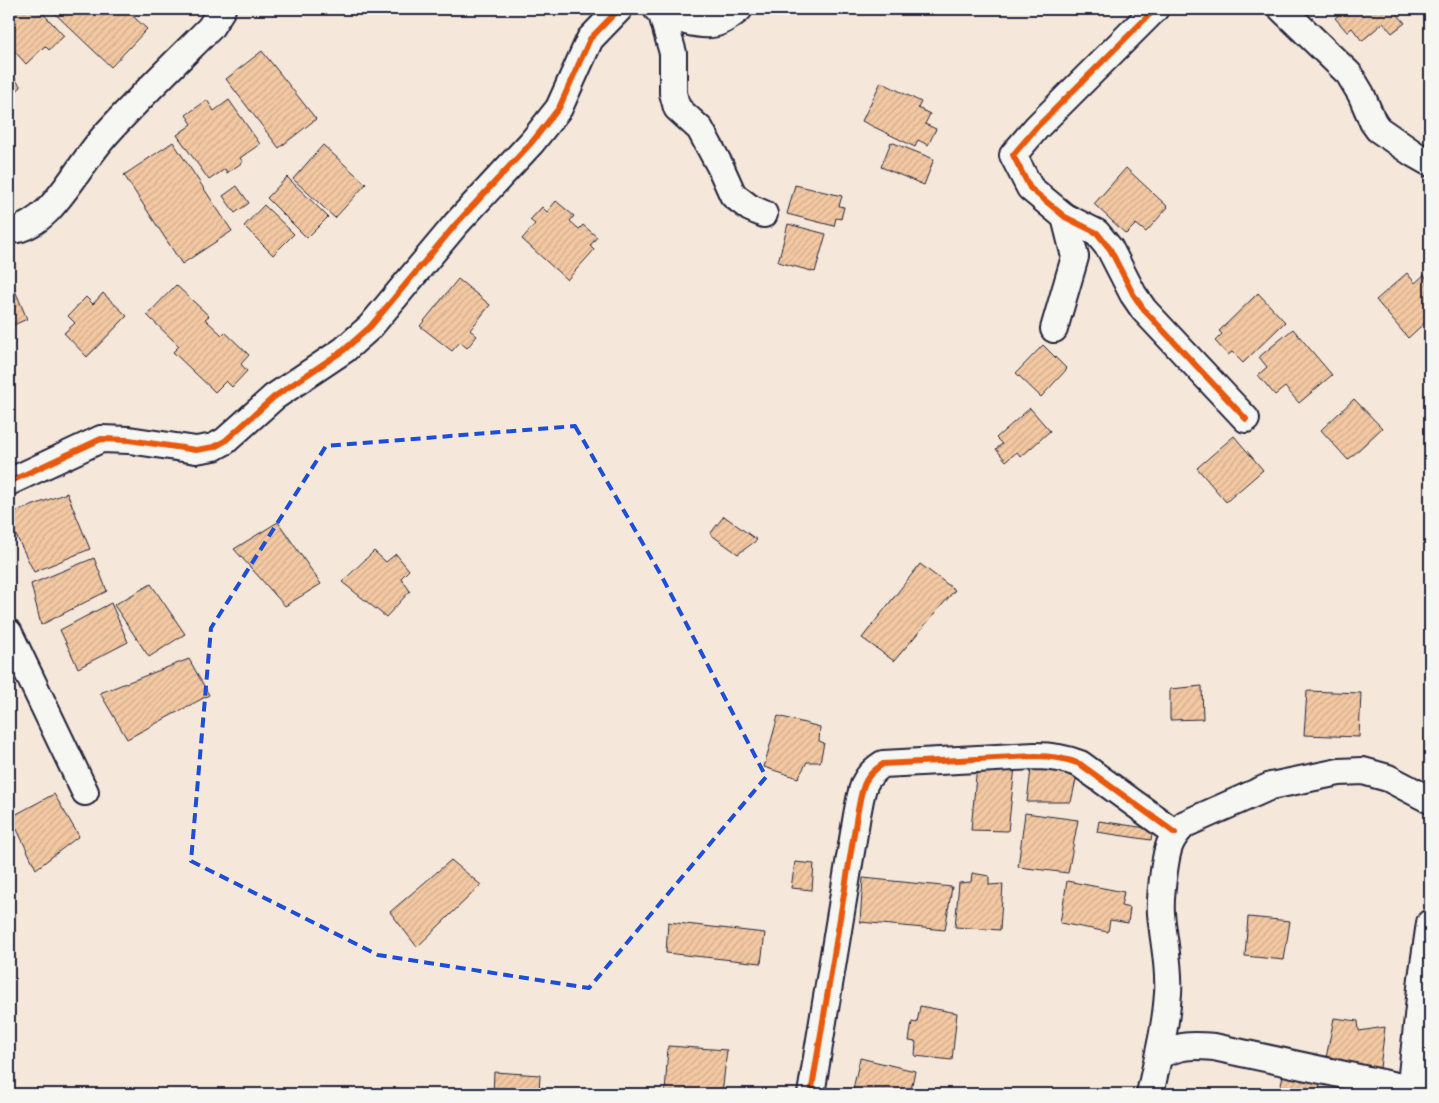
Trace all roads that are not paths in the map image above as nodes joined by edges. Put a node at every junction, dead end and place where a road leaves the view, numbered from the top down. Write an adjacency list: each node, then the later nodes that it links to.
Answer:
1 (222, 9): 10 (street)
2 (619, 9): 13 (street)
3 (739, 9): 6 (street)
4 (1156, 9): 9 (street)
5 (1282, 9): 7 (street)
6 (659, 10): 8 (street)
7 (1430, 163)
8 (764, 214)
9 (1065, 217): 11 (street); 12 (street)
10 (9, 229)
11 (1054, 329)
12 (1246, 419)
13 (9, 482)
14 (9, 633): 15 (street)
15 (85, 792)
16 (1430, 800): 17 (street)
17 (1175, 833): 19 (street); 21 (street)
18 (1430, 923): 20 (street)
19 (1159, 1055): 20 (street); 22 (street)
20 (1410, 1092)
21 (811, 1094)
22 (1150, 1094)

